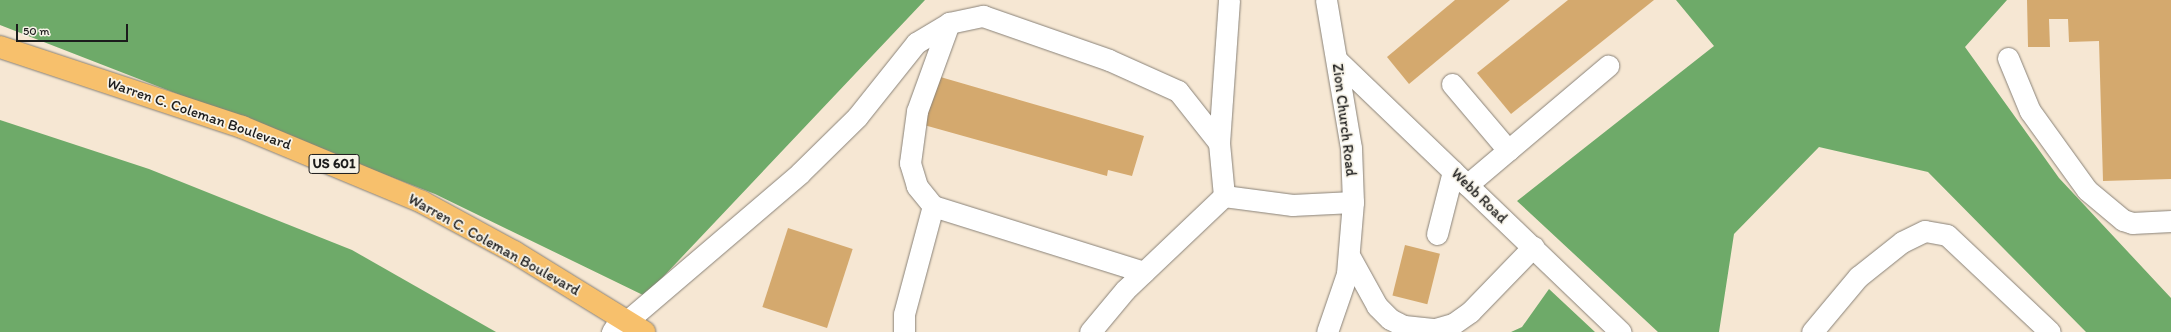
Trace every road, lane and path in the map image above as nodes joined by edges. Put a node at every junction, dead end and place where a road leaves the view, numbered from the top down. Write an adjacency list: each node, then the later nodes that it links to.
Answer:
1 (1228, 0): 9 (street)
2 (1326, 0): 6 (street, Zion Church Road)
3 (949, 23): 9 (street); 14 (street); 20 (street)
4 (0, 47): 20 (highway, Warren C. Coleman Boulevard / US 601)
5 (2008, 58): 15 (street)
6 (1337, 60): 11 (street, Webb Road); 13 (street, Zion Church Road)
7 (1608, 66): 10 (street)
8 (1452, 84): 10 (street)
9 (1219, 143): 12 (street)
10 (1508, 150): 11 (street)
11 (1460, 178): 16 (street); 17 (street, Webb Road)
12 (1224, 196): 13 (street); 19 (street)
13 (1354, 202): 18 (street, Zion Church Road)
14 (933, 206): 19 (street); 21 (street)
15 (2171, 221)
16 (1437, 234)
17 (1533, 247): 18 (street); 24 (street, Webb Road)
18 (1350, 257): 23 (street, Zion Church Road)
19 (1144, 272): 22 (street)
20 (626, 326)
21 (904, 332)
22 (1090, 332)
23 (1327, 332)
24 (1621, 332)
25 (1812, 332): 26 (street)
26 (2050, 332)

